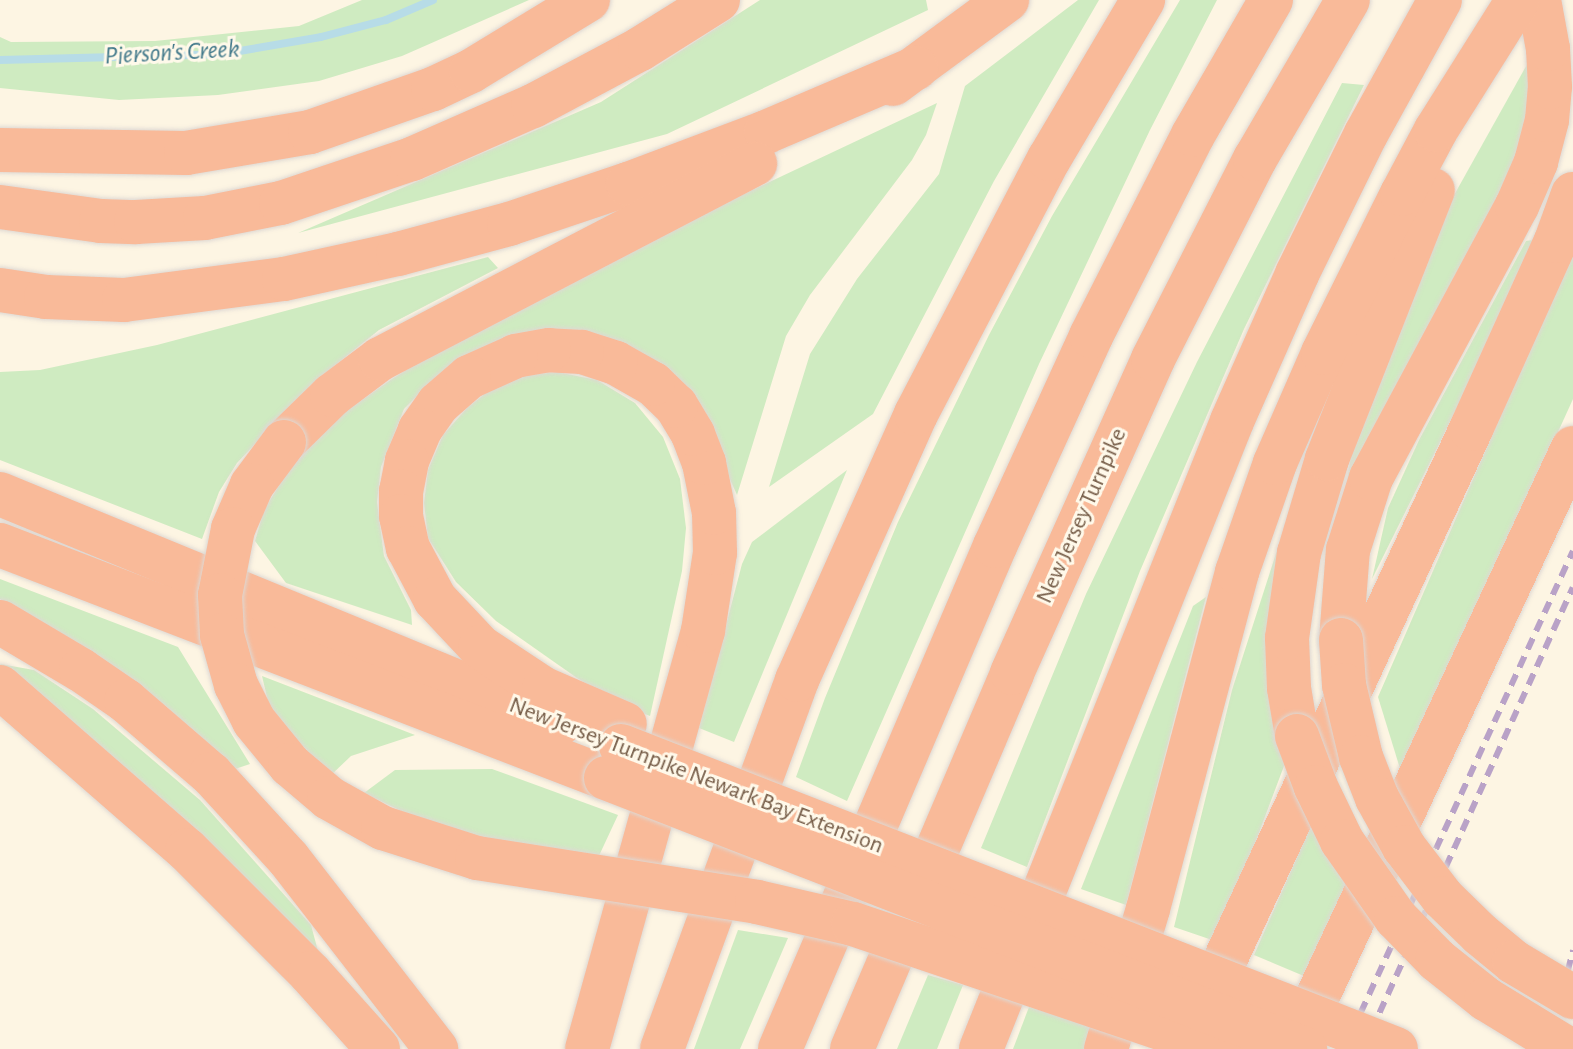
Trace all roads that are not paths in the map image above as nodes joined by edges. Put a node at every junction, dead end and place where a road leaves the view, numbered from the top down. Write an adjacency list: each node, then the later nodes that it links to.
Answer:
1 (588, 0): 12 (highway)
2 (718, 0): 14 (highway)
3 (1007, 0): 11 (highway)
4 (1143, 0): 26 (highway)
5 (1271, 0): 27 (highway)
6 (1348, 0): 28 (highway, New Jersey Turnpike)
7 (1518, 0): 10 (highway)
8 (1539, 0): 22 (highway, bridge)
9 (1440, 1): 29 (highway)
10 (1491, 47): 30 (highway); 36 (highway, bridge)
11 (916, 68): 15 (highway); 32 (highway, bridge)
12 (0, 150)
13 (1573, 194): 31 (highway)
14 (0, 207)
15 (0, 290)
16 (1573, 448): 33 (highway)
17 (0, 494): 21 (highway, New Jersey Turnpike Newark Bay Extension)
18 (0, 545): 21 (highway, New Jersey Turnpike Newark Bay Extension)
19 (0, 622): 24 (highway)
20 (0, 687): 23 (highway)
21 (617, 749): 25 (highway); 34 (highway, New Jersey Turnpike Newark Bay Extension, bridge); 35 (highway, New Jersey Turnpike Newark Bay Extension, bridge)
22 (1573, 997)
23 (378, 1049)
24 (436, 1049)
25 (587, 1049)
26 (662, 1049)
27 (780, 1049)
28 (852, 1049)
29 (981, 1049)
30 (1106, 1049)
31 (1184, 1049)
32 (1222, 1049)
33 (1293, 1049)
34 (1305, 1049)
35 (1396, 1049)
36 (1568, 1049)

